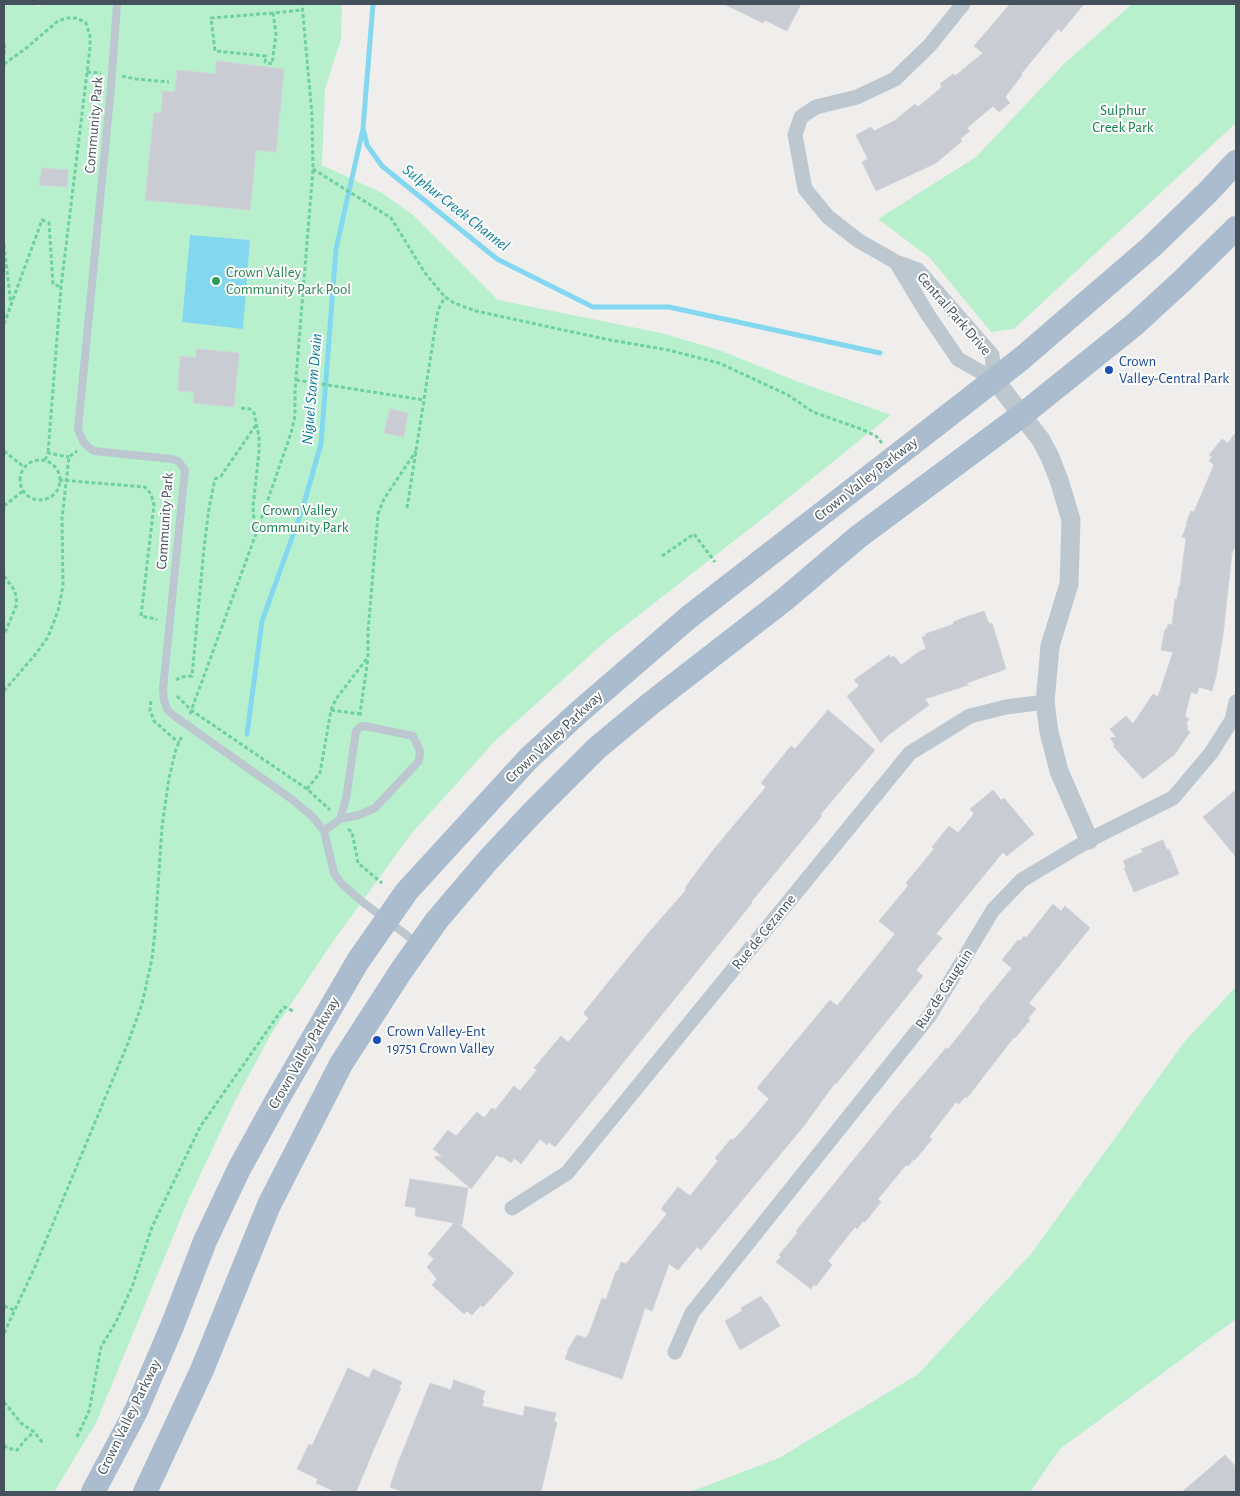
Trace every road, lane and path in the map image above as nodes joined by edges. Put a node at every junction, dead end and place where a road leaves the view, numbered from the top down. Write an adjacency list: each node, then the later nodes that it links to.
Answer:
1 (117, 4): 10 (lane, Community Park)
2 (302, 4): 4 (path)
3 (963, 4): 16 (street, Central Park Drive)
4 (302, 10): 5 (path); 13 (path)
5 (273, 13): 5 (path)
6 (4, 44): 7 (path)
7 (4, 54)
8 (4, 64): 9 (path)
9 (87, 72): 10 (path); 17 (path)
10 (112, 74): 11 (path); 27 (lane, Community Park)
11 (169, 82)
12 (1236, 162): 22 (main road, Crown Valley Parkway)
13 (313, 169): 18 (path); 21 (path)
14 (1236, 228): 25 (main road)
15 (4, 245): 19 (path)
16 (896, 262): 22 (street, Central Park Drive); 22 (street, Central Park Drive)
17 (62, 288): 19 (path); 30 (path)
18 (445, 297): 23 (path); 32 (path)
19 (12, 305): 20 (path)
20 (4, 321)
21 (296, 380): 23 (path); 40 (path)
22 (995, 380): 25 (street, Central Park Drive); 32 (main road, Crown Valley Parkway)
23 (424, 400): 29 (path)
24 (241, 408): 26 (path)
25 (1022, 415): 52 (street, Central Park Drive); 64 (main road)
26 (256, 425): 40 (path); 48 (path)
27 (86, 445): 31 (path); 60 (lane, Community Park)
28 (4, 451): 34 (path)
29 (416, 451): 39 (path); 47 (path)
30 (48, 452): 31 (path); 33 (path)
31 (69, 457): 36 (path)
32 (894, 457): 63 (main road, Crown Valley Parkway)
33 (45, 460): 34 (path); 35 (path)
34 (24, 467): 37 (path)
35 (59, 480): 36 (path); 37 (path)
36 (66, 480): 44 (path); 49 (path)
37 (23, 491): 38 (path)
38 (4, 506)
39 (407, 508)
40 (257, 531): 54 (path)
41 (662, 556): 42 (path)
42 (716, 562)
43 (4, 576): 45 (path)
44 (158, 622)
45 (6, 626): 46 (path)
46 (4, 635)
47 (368, 657): 55 (path); 56 (path)
48 (174, 684)
49 (4, 691)
50 (175, 692): 54 (path)
51 (151, 700): 68 (path)
52 (1045, 702): 61 (street, Central Park Drive); 66 (street, Rue de Cezanne)
53 (1236, 702): 61 (street, Rue de Gauguin)
54 (192, 710): 58 (path)
55 (331, 710): 56 (path); 58 (path)
56 (360, 714): 57 (path)
57 (369, 716)
58 (307, 790): 59 (path)
59 (340, 819): 59 (lane); 60 (lane); 62 (path)
60 (324, 831): 63 (lane, Community Park)
61 (1089, 840): 70 (street, Rue de Gauguin)
62 (382, 883)
63 (387, 920): 64 (lane, Community Park); 76 (main road, Crown Valley Parkway)
64 (420, 945): 77 (main road)
65 (295, 1012): 73 (path)
66 (512, 1208)
67 (4, 1306): 68 (path)
68 (14, 1310): 69 (path)
69 (4, 1333)
70 (675, 1352)
71 (4, 1402): 72 (path)
72 (34, 1432): 74 (path); 75 (path)
73 (77, 1437)
74 (43, 1443)
75 (4, 1445)
76 (93, 1492)
77 (145, 1492)

